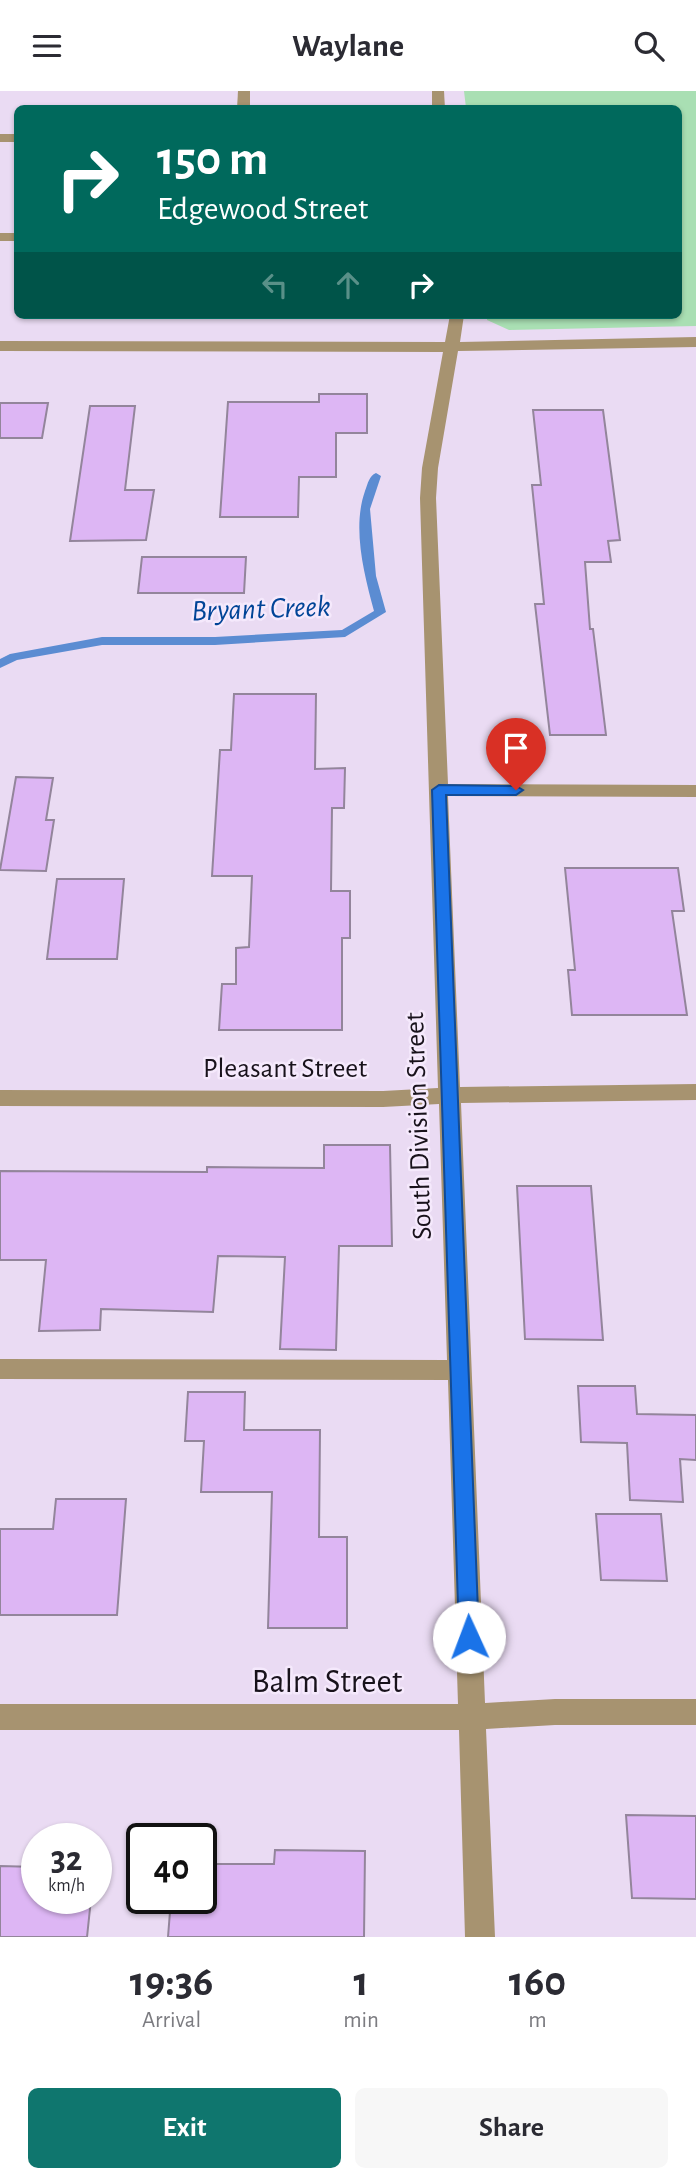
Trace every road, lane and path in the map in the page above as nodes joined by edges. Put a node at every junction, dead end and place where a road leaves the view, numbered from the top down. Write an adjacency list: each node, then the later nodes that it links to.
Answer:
1 (456, 319): 4 (street, South Division Street)
2 (696, 342): 4 (street)
3 (0, 346): 4 (street)
4 (451, 347): 5 (street, South Division Street)
5 (439, 790): 6 (street); 8 (street, South Division Street)
6 (696, 791)
7 (696, 1092): 8 (street, Pleasant Street)
8 (449, 1096): 9 (street, Pleasant Street); 11 (street, South Division Street)
9 (0, 1098)
10 (0, 1369): 11 (street)
11 (460, 1370): 14 (street, South Division Street)
12 (696, 1712): 14 (street, Balm Street)
13 (0, 1717): 14 (street, Balm Street)
14 (472, 1717): 15 (street, South Division Street)
15 (480, 1937)

